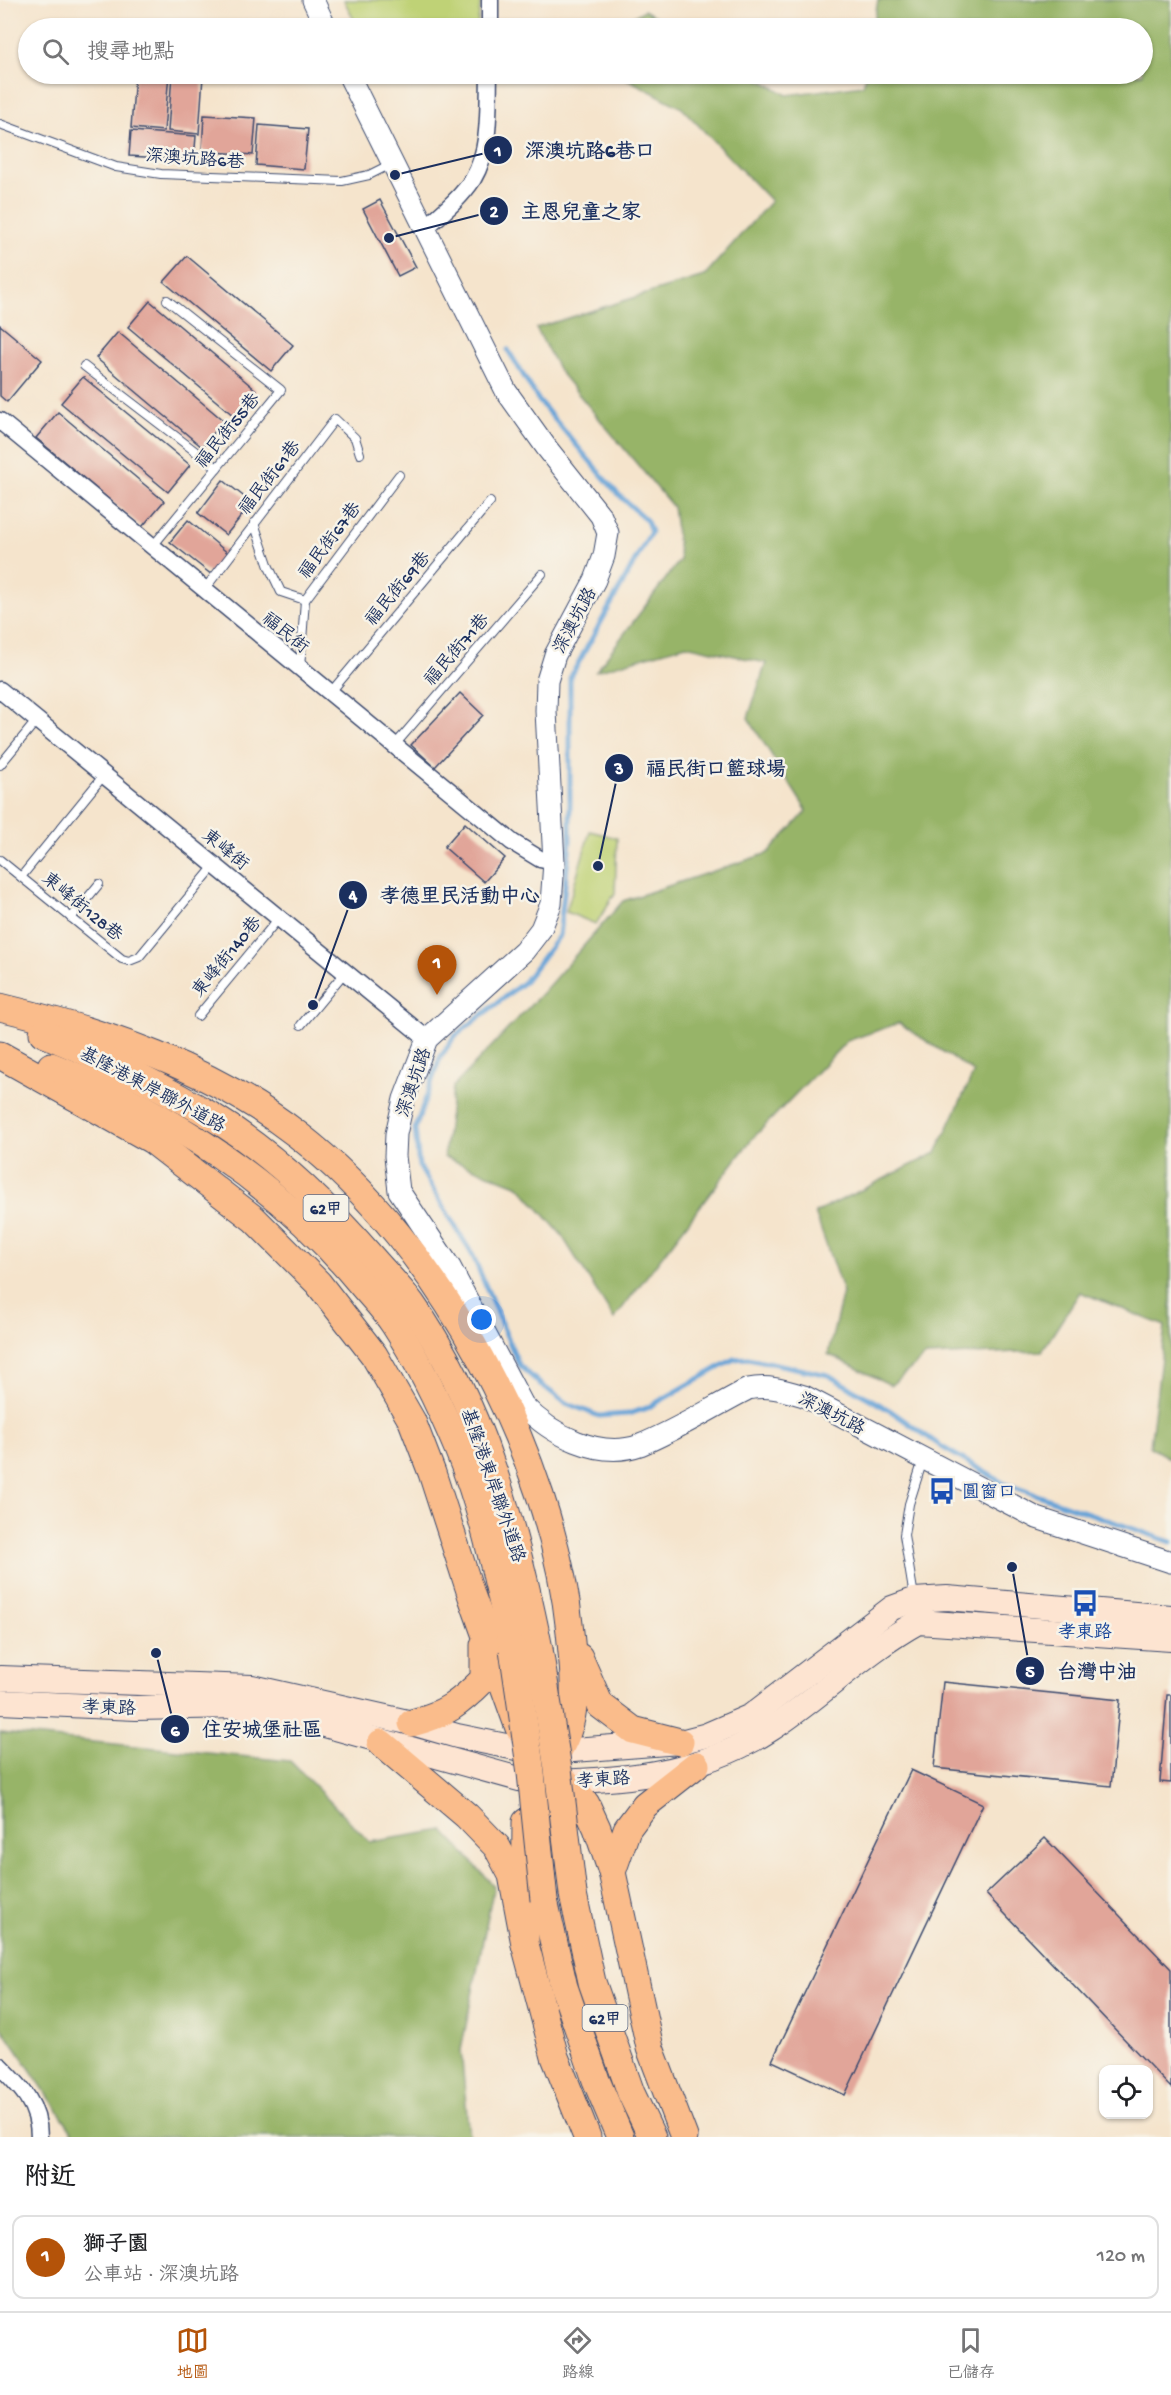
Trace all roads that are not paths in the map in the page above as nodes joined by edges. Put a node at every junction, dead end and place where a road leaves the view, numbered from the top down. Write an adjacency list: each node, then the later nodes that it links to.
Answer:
1 (313, 0): 3 (street)
2 (490, 0): 4 (street)
3 (321, 18)
4 (490, 18)
5 (353, 84): 8 (street, 深澳坑路)
6 (489, 84): 9 (street)
7 (0, 124): 8 (lane, 深澳坑路6巷)
8 (392, 164): 9 (street, 深澳坑路)
9 (424, 229): 30 (street, 深澳坑路)
10 (167, 300): 14 (lane, 福民街55巷)
11 (84, 366): 14 (lane)
12 (0, 421): 18 (street, 福民街)
13 (360, 454): 17 (lane, 福民街61巷)
14 (217, 468): 18 (lane, 福民街55巷)
15 (399, 475): 21 (lane, 福民街67巷)
16 (490, 502): 24 (lane, 福民街69巷)
17 (254, 523): 20 (lane, 福民街61巷); 21 (lane)
18 (152, 547): 20 (street, 福民街)
19 (542, 574): 26 (lane, 福民街71巷)
20 (204, 590): 22 (street, 福民街)
21 (305, 600): 22 (lane, 福民街67巷)
22 (300, 668): 24 (street, 福民街)
23 (0, 690): 25 (street, 東峰街)
24 (329, 694): 26 (street, 福民街)
25 (37, 720): 27 (lane); 28 (street, 東峰街)
26 (394, 746): 30 (street, 福民街)
27 (0, 765)
28 (104, 775): 31 (street, 東峰街); 32 (lane)
29 (0, 860): 32 (lane, 東峰街128巷)
30 (554, 862): 41 (street, 深澳坑路)
31 (215, 865): 34 (lane, 東峰街128巷); 35 (street, 東峰街)
32 (21, 877): 34 (lane, 東峰街128巷)
33 (99, 884): 34 (lane)
34 (71, 918)
35 (279, 918): 36 (street, 東峰街); 39 (lane, 東峰街140巷)
36 (345, 972): 40 (lane); 41 (street, 東峰街)
37 (0, 1007): 47 (highway)
38 (0, 1016): 45 (highway, 基隆港東岸聯外道路 / 62甲)
39 (198, 1016)
40 (301, 1025)
41 (427, 1039): 44 (street, 深澳坑路)
42 (0, 1046): 45 (highway, 基隆港東岸聯外道路 / 62甲)
43 (0, 1055): 48 (highway)
44 (923, 1460): 46 (street, 深澳坑路); 49 (lane)
45 (500, 1538): 52 (highway, 基隆港東岸聯外道路 / 62甲)
46 (1171, 1562)
47 (566, 1590): 56 (highway); 60 (highway)
48 (472, 1597): 55 (highway); 58 (highway)
49 (914, 1600): 50 (main road, 孝東路); 56 (main road, 孝東路)
50 (1171, 1617)
51 (1171, 1639): 59 (main road, 孝東路)
52 (526, 1649): 66 (highway, 基隆港東岸聯外道路 / 62甲, bridge); 67 (highway, 基隆港東岸聯外道路 / 62甲, bridge)
53 (0, 1678): 55 (main road, 孝東路)
54 (0, 1702): 57 (main road, 孝東路)
55 (412, 1723): 58 (main road, 孝東路)
56 (680, 1742): 60 (main road, 孝東路)
57 (381, 1743): 60 (main road, 孝東路); 62 (highway)
58 (526, 1750): 60 (highway)
59 (696, 1765): 60 (main road, 孝東路); 61 (highway)
60 (550, 1771): 61 (highway); 62 (highway)
61 (612, 1872): 68 (highway)
62 (525, 1944): 65 (highway)
63 (0, 2066): 64 (street)
64 (39, 2137)
65 (588, 2137)
66 (620, 2137)
67 (652, 2137)
68 (684, 2137)

